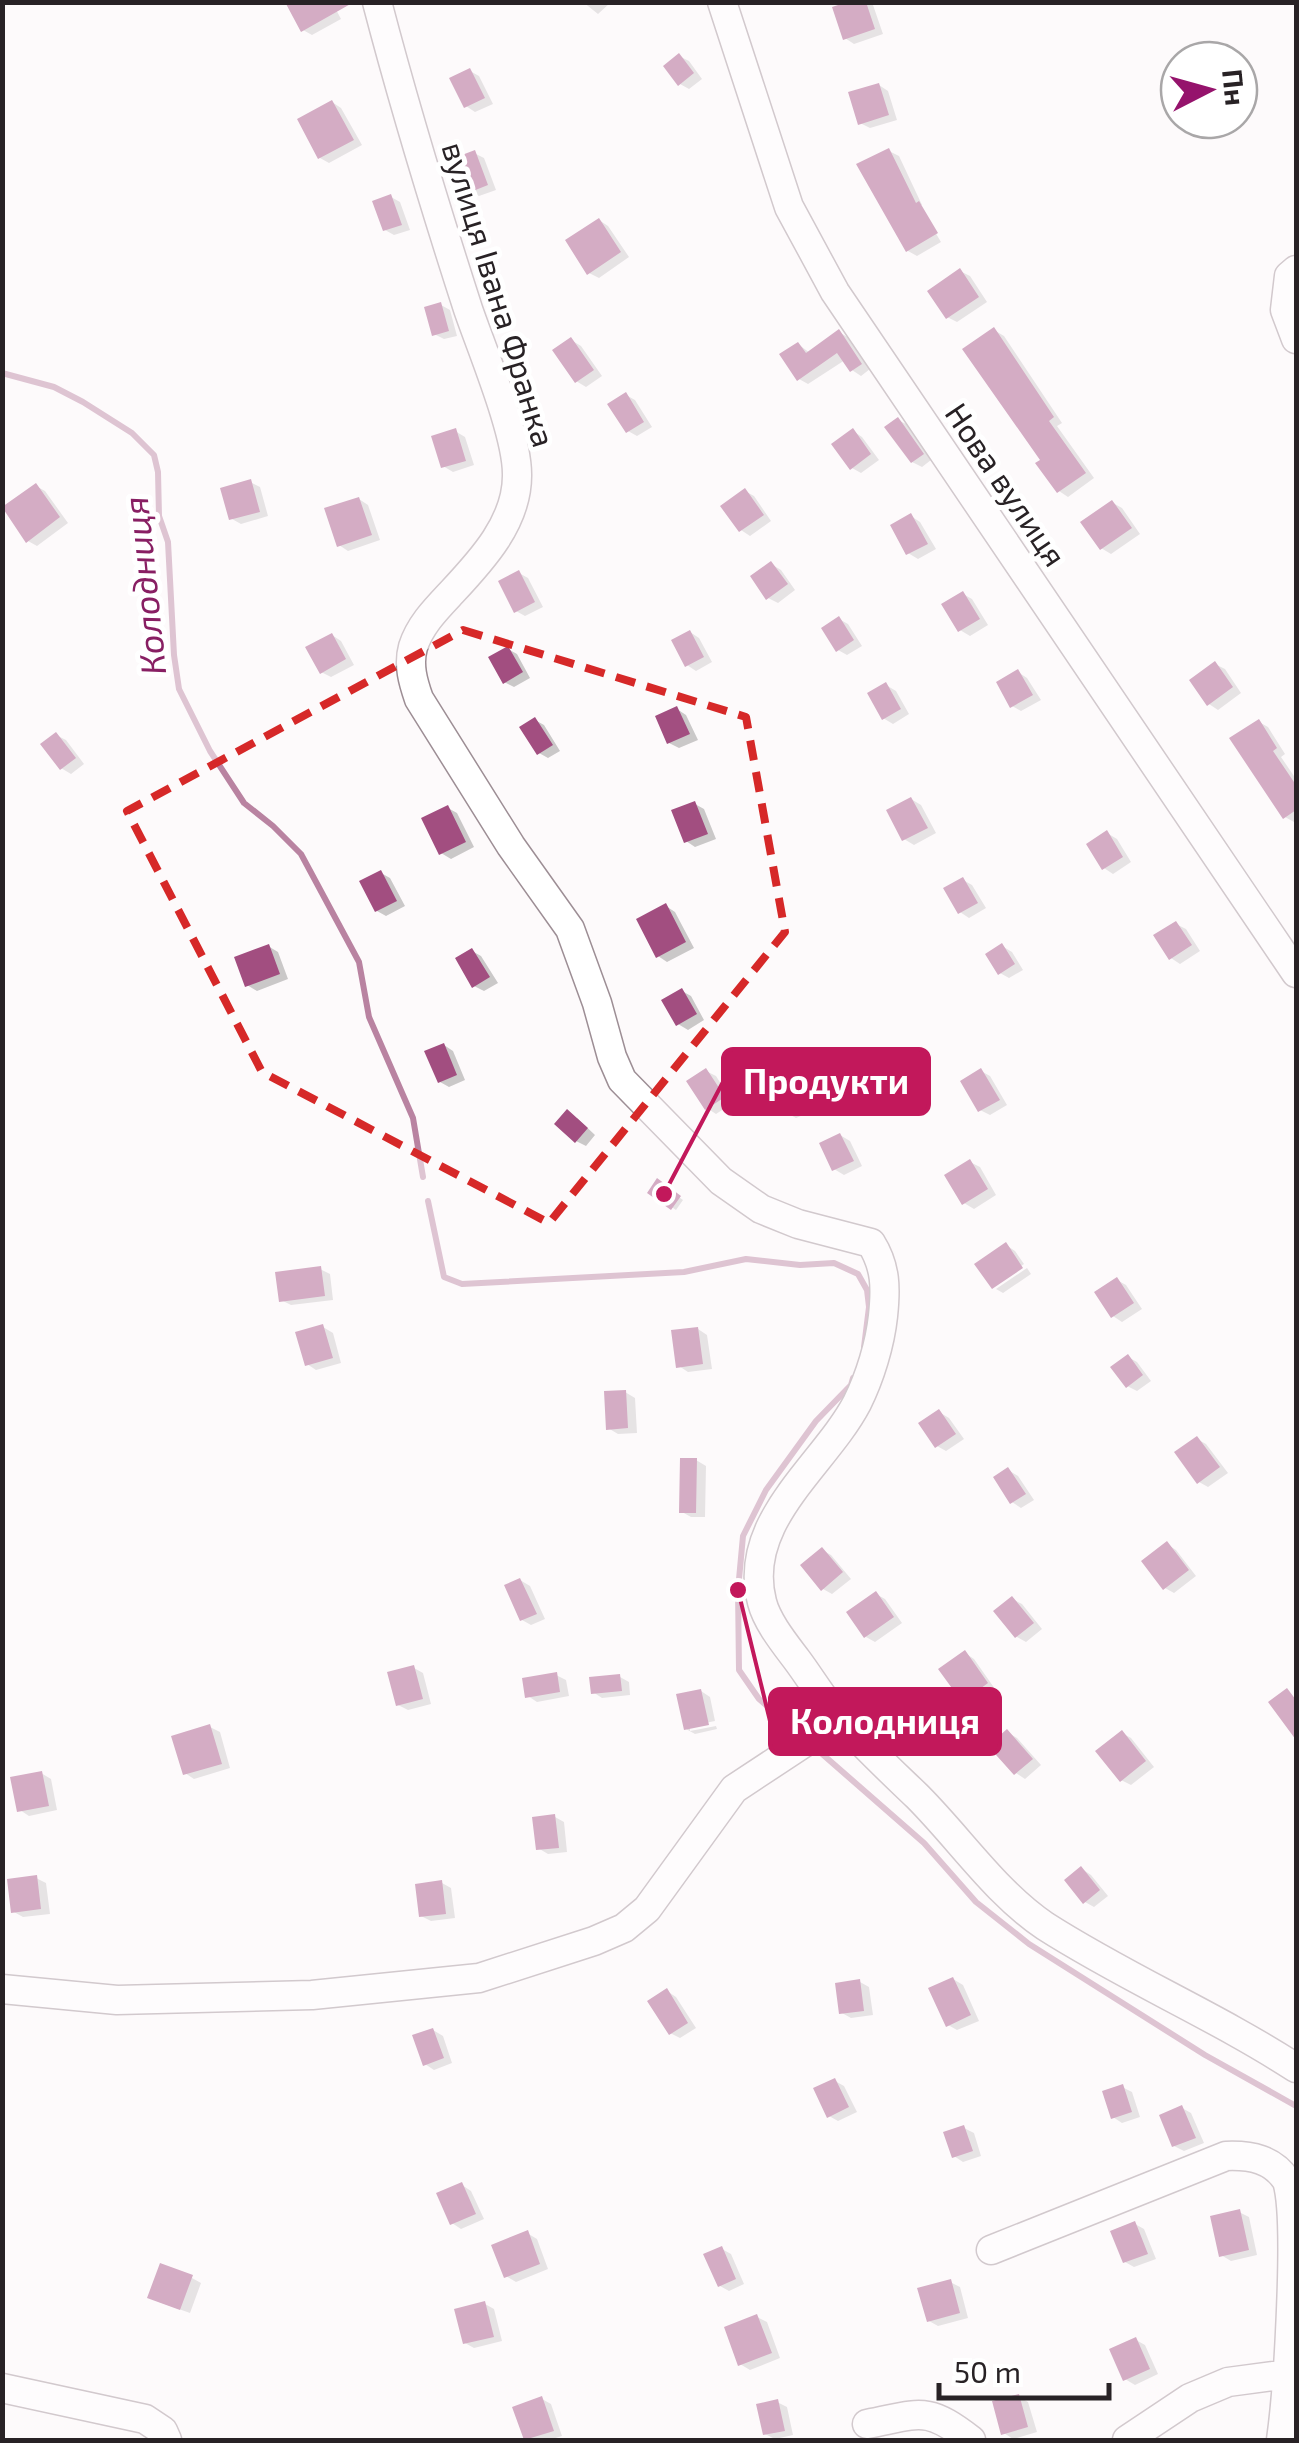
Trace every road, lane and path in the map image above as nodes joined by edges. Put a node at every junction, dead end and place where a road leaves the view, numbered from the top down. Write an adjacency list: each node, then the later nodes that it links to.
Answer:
1 (377, 2): 6 (street, вулиця Івана Франка)
2 (722, 2): 5 (street, Нова вулиця)
3 (1296, 270): 4 (street)
4 (1296, 339)
5 (1296, 973)
6 (833, 1724): 7 (street); 8 (street, вулиця Івана Франка)
7 (2, 1989)
8 (1296, 2068)
9 (992, 2250): 10 (street)
10 (1291, 2383): 15 (street); 16 (street)
11 (2, 2388): 13 (street)
12 (867, 2424): 14 (street)
13 (167, 2440)
14 (970, 2440)
15 (1127, 2440)
16 (1281, 2440)

